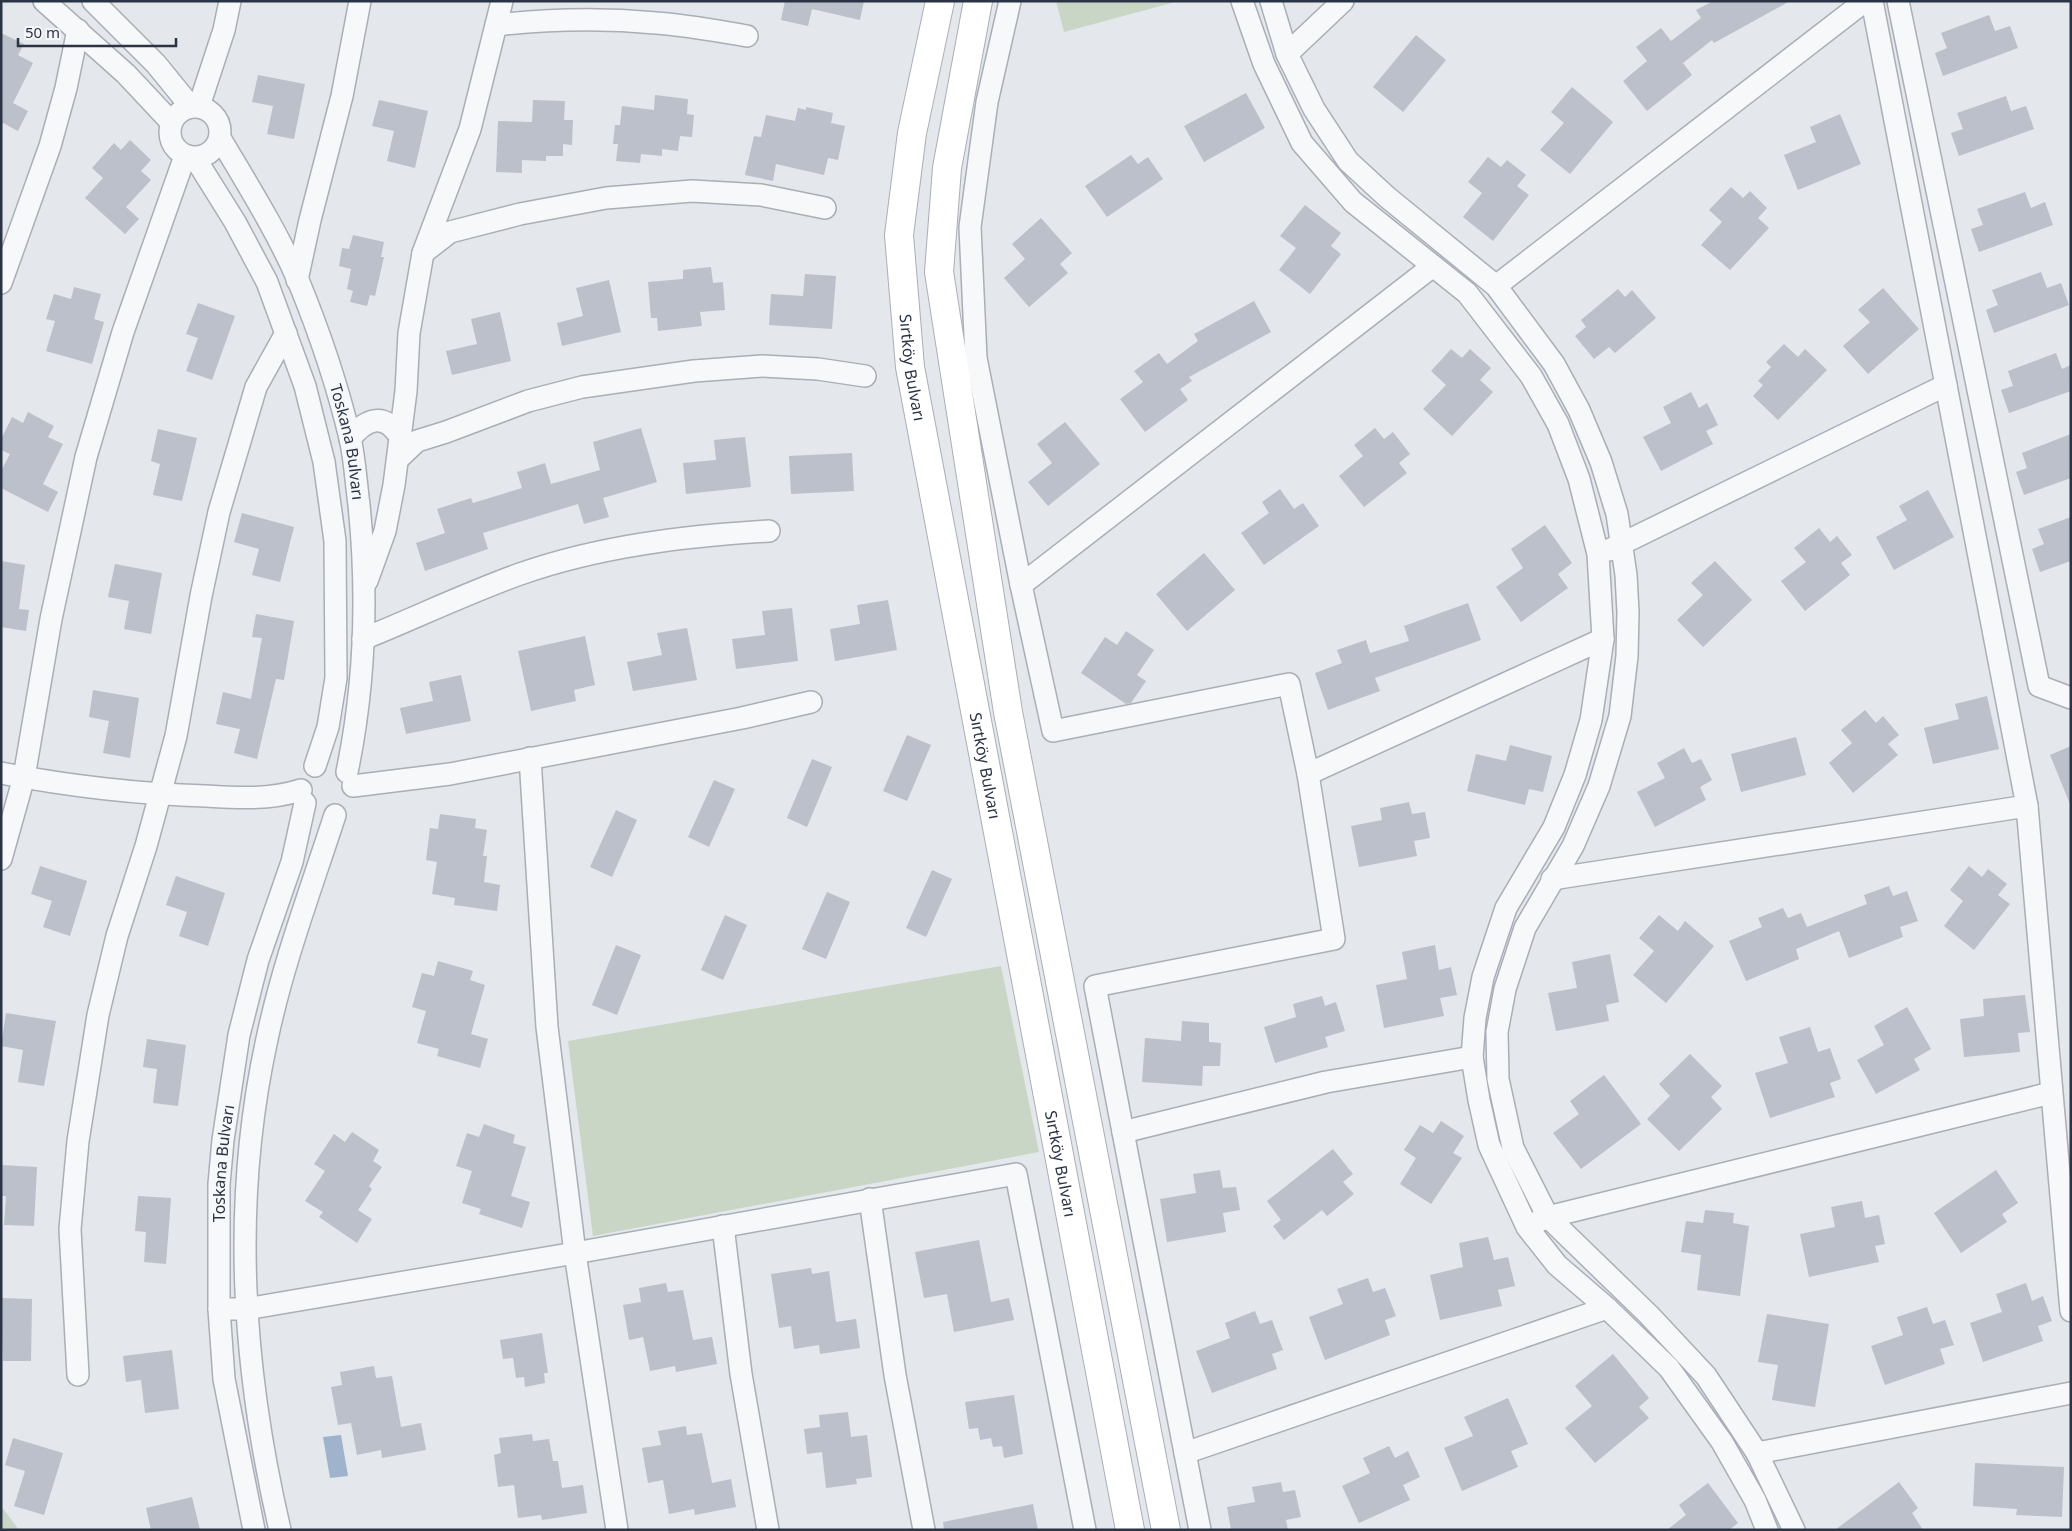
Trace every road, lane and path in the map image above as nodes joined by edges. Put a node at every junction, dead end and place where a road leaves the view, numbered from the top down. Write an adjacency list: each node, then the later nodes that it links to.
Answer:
1 (44, 1): 16 (street)
2 (93, 1): 21 (street, Toskana Bulvarı)
3 (230, 1): 21 (street)
4 (360, 1): 28 (street)
5 (502, 1): 15 (street)
6 (940, 1): 19 (main road, Sırtköy Bulvarı)
7 (978, 1): 20 (main road, Sırtköy Bulvarı)
8 (1010, 1): 42 (street)
9 (1242, 1): 27 (street)
10 (1271, 1): 18 (street)
11 (1343, 1): 18 (street)
12 (1865, 1): 30 (street)
13 (1872, 1): 35 (street)
14 (1898, 1): 46 (street)
15 (496, 26): 17 (street); 26 (street)
16 (78, 30): 22 (street); 29 (street)
17 (747, 36)
18 (1287, 54): 30 (street)
19 (925, 76): 20 (main road); 34 (main road, Sırtköy Bulvarı)
20 (962, 85): 32 (main road, Sırtköy Bulvarı)
21 (195, 106): 22 (street); 23 (street, Toskana Bulvarı)
22 (171, 122): 24 (street, Toskana Bulvarı)
23 (220, 138): 24 (street); 28 (street, Toskana Bulvarı)
24 (190, 157): 31 (street, Toskana Bulvarı); 52 (street)
25 (825, 208): 26 (street)
26 (423, 253): 36 (street)
27 (1434, 266): 41 (street); 42 (street)
28 (297, 280): 37 (street, Toskana Bulvarı)
29 (1, 283)
30 (1496, 286): 40 (street)
31 (286, 333): 49 (street, Toskana Bulvarı); 54 (street)
32 (955, 372): 34 (main road); 59 (main road, Sırtköy Bulvarı)
33 (865, 376): 38 (street)
34 (912, 378): 60 (main road, Sırtköy Bulvarı)
35 (1946, 385): 40 (street); 56 (street)
36 (400, 437): 37 (street); 38 (street)
37 (350, 439): 43 (street, Toskana Bulvarı)
38 (398, 459): 43 (street)
39 (769, 532): 44 (street)
40 (1621, 545): 41 (street); 61 (street)
41 (1598, 554): 45 (street)
42 (1021, 585): 51 (street)
43 (363, 593): 44 (street, Toskana Bulvarı)
44 (363, 639): 53 (street, Toskana Bulvarı)
45 (1603, 639): 51 (street); 62 (street)
46 (2071, 698)
47 (812, 702): 48 (street)
48 (530, 758): 53 (street); 69 (street)
49 (315, 766): 53 (street); 55 (street, Toskana Bulvarı)
50 (1, 773): 52 (street)
51 (1308, 774): 64 (street)
52 (24, 777): 54 (street); 58 (street)
53 (350, 779): 57 (street, Toskana Bulvarı)
54 (160, 795): 55 (street); 74 (street)
55 (303, 797): 57 (street); 71 (street, Toskana Bulvarı)
56 (2027, 806): 61 (street); 63 (street)
57 (334, 815): 72 (street, Toskana Bulvarı)
58 (1, 859)
59 (1036, 860): 60 (main road); 85 (main road, Sırtköy Bulvarı)
60 (1005, 866): 84 (main road, Sırtköy Bulvarı)
61 (1552, 879): 66 (street)
62 (1472, 1057): 64 (street); 68 (street)
63 (2051, 1093): 66 (street); 73 (street)
64 (1123, 1132): 76 (street)
65 (870, 1199): 67 (street); 82 (street); 83 (street)
66 (1548, 1217): 68 (street); 77 (street)
67 (723, 1226): 69 (street); 81 (street)
68 (1527, 1227): 70 (street)
69 (575, 1253): 72 (street); 80 (street)
70 (1608, 1308): 76 (street); 87 (street)
71 (220, 1309): 72 (street); 78 (street, Toskana Bulvarı)
72 (246, 1309): 79 (street, Toskana Bulvarı)
73 (2071, 1311)
74 (78, 1375)
75 (2071, 1392): 77 (street)
76 (1185, 1453): 86 (street)
77 (1757, 1453): 88 (street)
78 (254, 1530)
79 (280, 1530)
80 (617, 1530)
81 (768, 1530)
82 (924, 1530)
83 (1085, 1530)
84 (1130, 1530)
85 (1166, 1530)
86 (1200, 1530)
87 (1767, 1530)
88 (1794, 1530)

